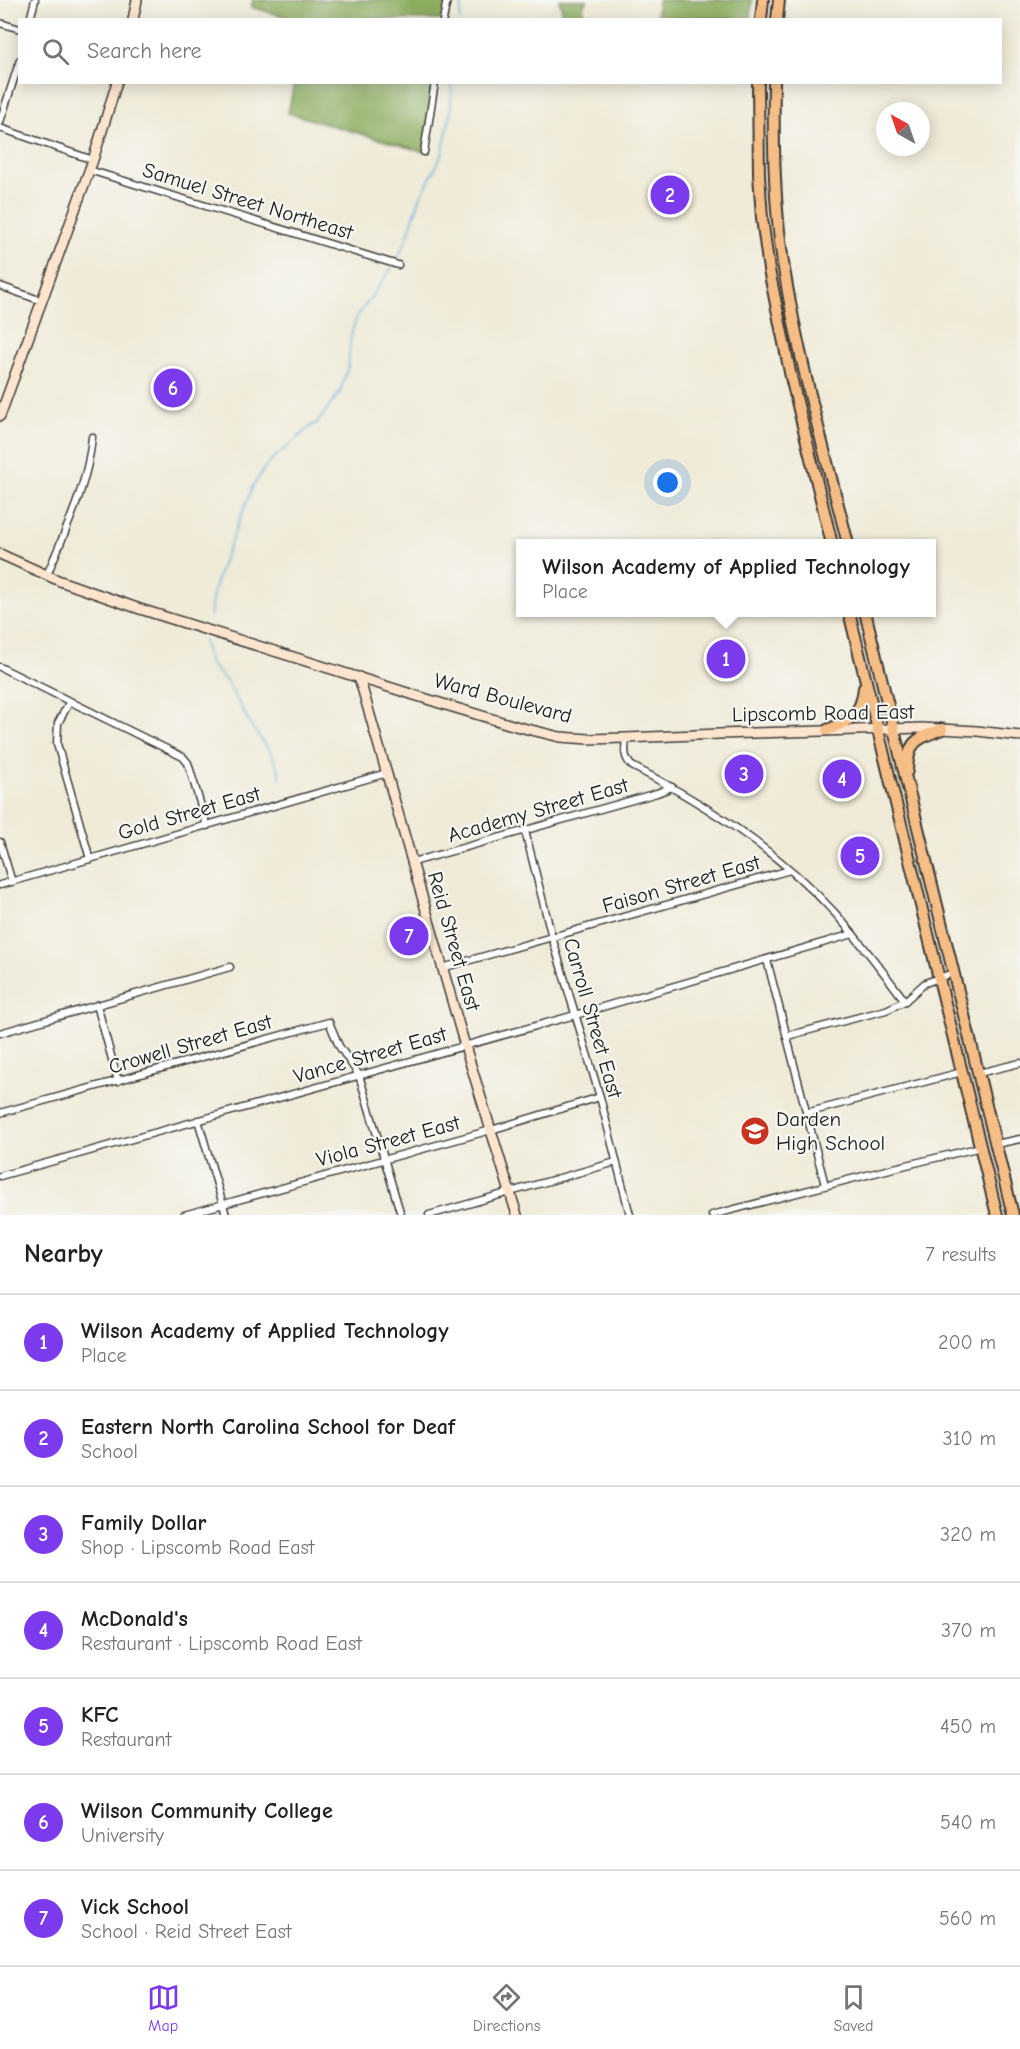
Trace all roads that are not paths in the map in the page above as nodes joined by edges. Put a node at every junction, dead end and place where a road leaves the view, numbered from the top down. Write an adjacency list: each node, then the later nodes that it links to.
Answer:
1 (35, 0): 6 (street)
2 (137, 0): 7 (main road)
3 (447, 0): 8 (street)
4 (763, 0): 9 (highway)
5 (779, 0): 10 (highway)
6 (30, 18)
7 (133, 18)
8 (443, 18)
9 (761, 18)
10 (777, 18)
11 (0, 22): 12 (street)
12 (18, 28)
13 (18, 66): 18 (street)
14 (116, 84): 21 (main road)
15 (435, 84): 20 (street)
16 (758, 84): 28 (highway)
17 (774, 84): 29 (highway)
18 (0, 122)
19 (0, 128): 21 (street, Samuel Street Northeast)
20 (424, 152)
21 (91, 165): 22 (street, Samuel Street Northeast); 24 (main road)
22 (398, 265)
23 (0, 286): 24 (street)
24 (42, 301): 25 (main road)
25 (4, 393): 26 (main road)
26 (0, 416)
27 (92, 437): 31 (street)
28 (831, 539)
29 (847, 539)
30 (0, 554): 31 (main road, Ward Boulevard)
31 (46, 575): 35 (main road, Ward Boulevard)
32 (850, 617): 36 (highway)
33 (866, 617): 39 (highway)
34 (0, 667): 37 (street)
35 (359, 677): 43 (main road, Ward Boulevard); 44 (main road, Reid Street East)
36 (865, 679): 38 (highway); 41 (highway)
37 (70, 702): 47 (street); 50 (street)
38 (877, 729): 39 (main road, Lipscomb Road East); 41 (main road, Lipscomb Road East); 61 (highway)
39 (893, 729): 40 (main road, Lipscomb Road East); 45 (highway)
40 (942, 729): 42 (main road, Lipscomb Road East); 45 (highway)
41 (827, 730): 43 (main road, Lipscomb Road East)
42 (1020, 736)
43 (626, 738): 46 (street)
44 (387, 773): 47 (street, Gold Street East); 51 (main road, Reid Street East)
45 (907, 786): 60 (highway)
46 (672, 787): 48 (street, Academy Street East); 52 (street)
47 (207, 825): 50 (street, Gold Street East)
48 (525, 831): 51 (street, Academy Street East); 56 (street, Carroll Street East)
49 (0, 842): 53 (street)
50 (90, 859): 53 (street, Gold Street East)
51 (413, 862): 59 (main road, Reid Street East)
52 (790, 870): 55 (street); 56 (street, Faison Street East)
53 (12, 882): 54 (street, Gold Street East)
54 (0, 885)
55 (853, 934): 57 (street, Vance Street East); 62 (street)
56 (552, 937): 59 (street, Faison Street East); 64 (street, Carroll Street East)
57 (766, 960): 64 (street, Vance Street East); 66 (street)
58 (231, 967): 63 (street)
59 (442, 968): 67 (main road, Reid Street East)
60 (953, 973): 61 (street); 70 (highway)
61 (939, 977): 62 (street); 69 (highway)
62 (905, 1001): 66 (street)
63 (98, 1005): 65 (street); 72 (street)
64 (575, 1016): 67 (street, Vance Street East); 73 (street, Carroll Street East)
65 (0, 1032)
66 (787, 1036): 75 (street)
67 (465, 1046): 71 (street, Vance Street East); 77 (main road, Reid Street East)
68 (1020, 1064): 70 (street)
69 (962, 1072): 75 (street); 80 (highway)
70 (979, 1073): 79 (highway)
71 (359, 1075): 72 (street, Crowell Street East); 76 (street, Vance Street East); 81 (street)
72 (118, 1082): 74 (street, Crowell Street East)
73 (600, 1097): 77 (street, Viola Street East); 82 (street, Carroll Street East)
74 (0, 1113)
75 (807, 1113): 84 (street)
76 (198, 1120): 83 (street, Vance Street East); 86 (street)
77 (491, 1130): 81 (street, Viola Street East); 85 (main road, Reid Street East)
78 (1020, 1139): 79 (street)
79 (996, 1144): 87 (highway)
80 (981, 1147): 84 (street); 95 (highway)
81 (384, 1160): 86 (street, Viola Street East); 90 (street)
82 (616, 1162): 85 (street); 93 (street, Carroll Street East)
83 (0, 1176)
84 (825, 1185): 94 (street)
85 (511, 1193): 91 (street); 92 (main road, Reid Street East)
86 (223, 1204): 88 (street, Viola Street East); 89 (street)
87 (1013, 1214)
88 (183, 1215)
89 (226, 1215)
90 (401, 1215)
91 (429, 1215)
92 (517, 1215)
93 (630, 1215)
94 (712, 1215)
95 (997, 1215)

